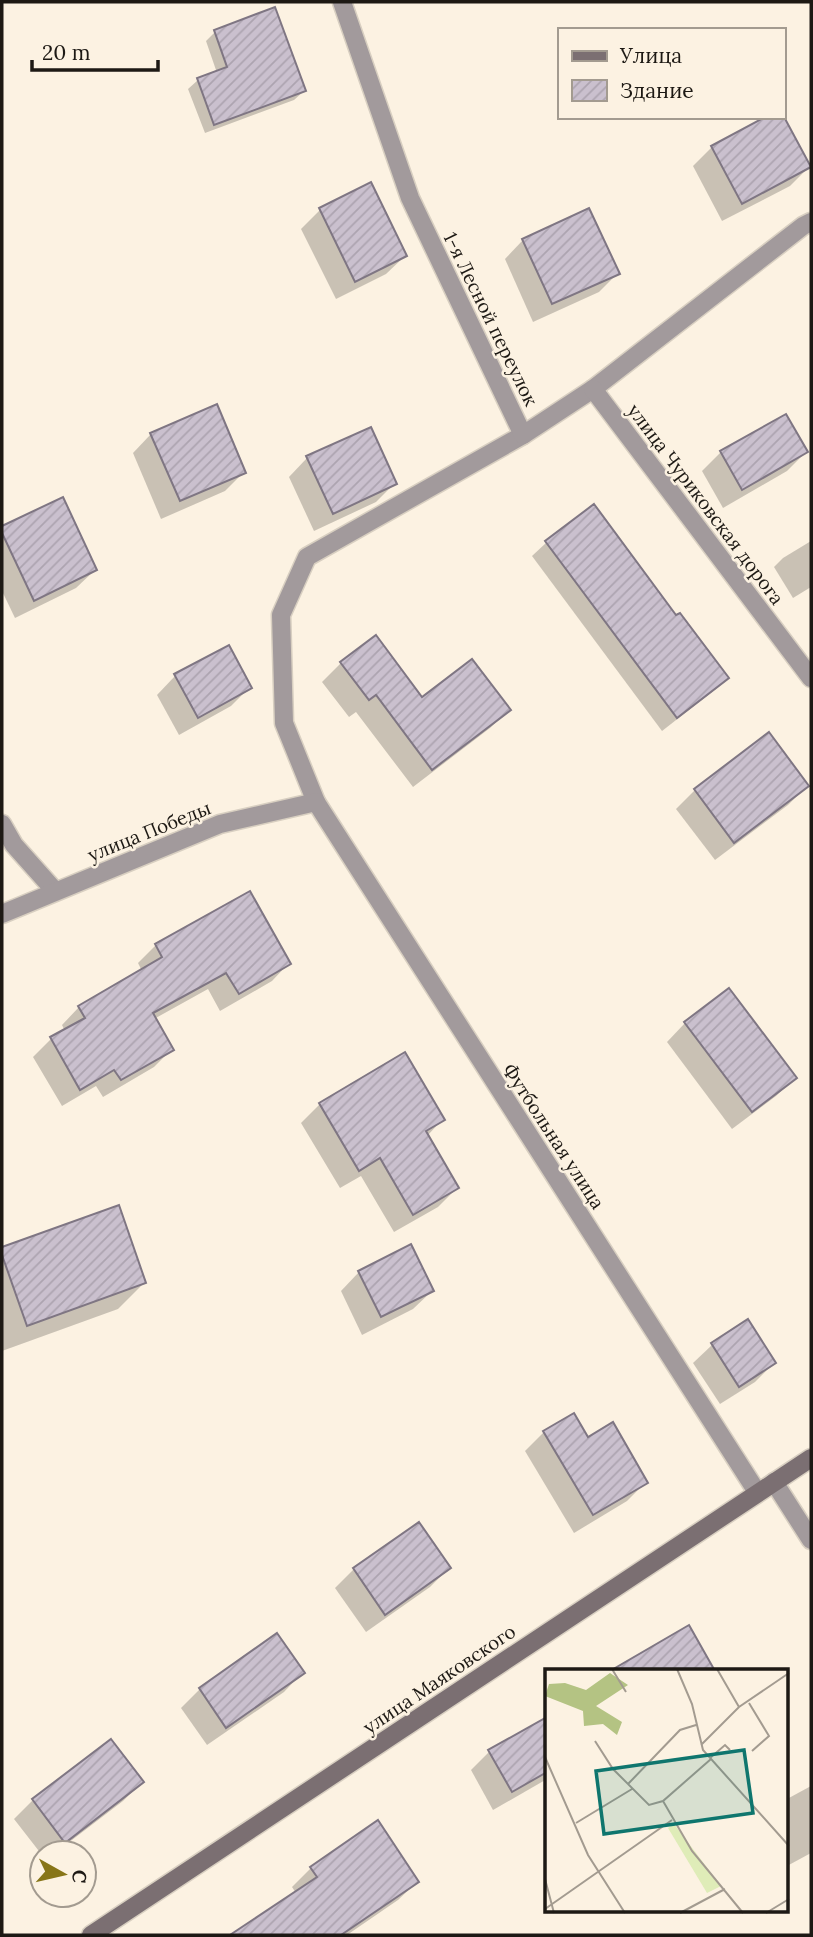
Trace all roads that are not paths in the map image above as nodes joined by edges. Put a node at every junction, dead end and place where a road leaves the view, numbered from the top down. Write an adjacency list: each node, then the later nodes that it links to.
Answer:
1 (342, 2): 4 (street, 1-я Лесной переулок)
2 (811, 222): 3 (street, 1-я Лесной переулок)
3 (593, 389): 4 (street, 1-я Лесной переулок); 5 (street, улица Чуриковская дорога)
4 (523, 435): 6 (street, Футбольная улица)
5 (811, 678)
6 (316, 802): 8 (street, улица Победы); 12 (street, Футбольная улица)
7 (2, 824): 8 (street)
8 (55, 891): 9 (street, улица Победы)
9 (2, 914)
10 (811, 1458): 11 (street, улица Маяковского)
11 (774, 1482): 12 (street, улица Маяковского); 13 (street)
12 (757, 1492): 14 (street, улица Маяковского)
13 (811, 1540)
14 (91, 1935)

